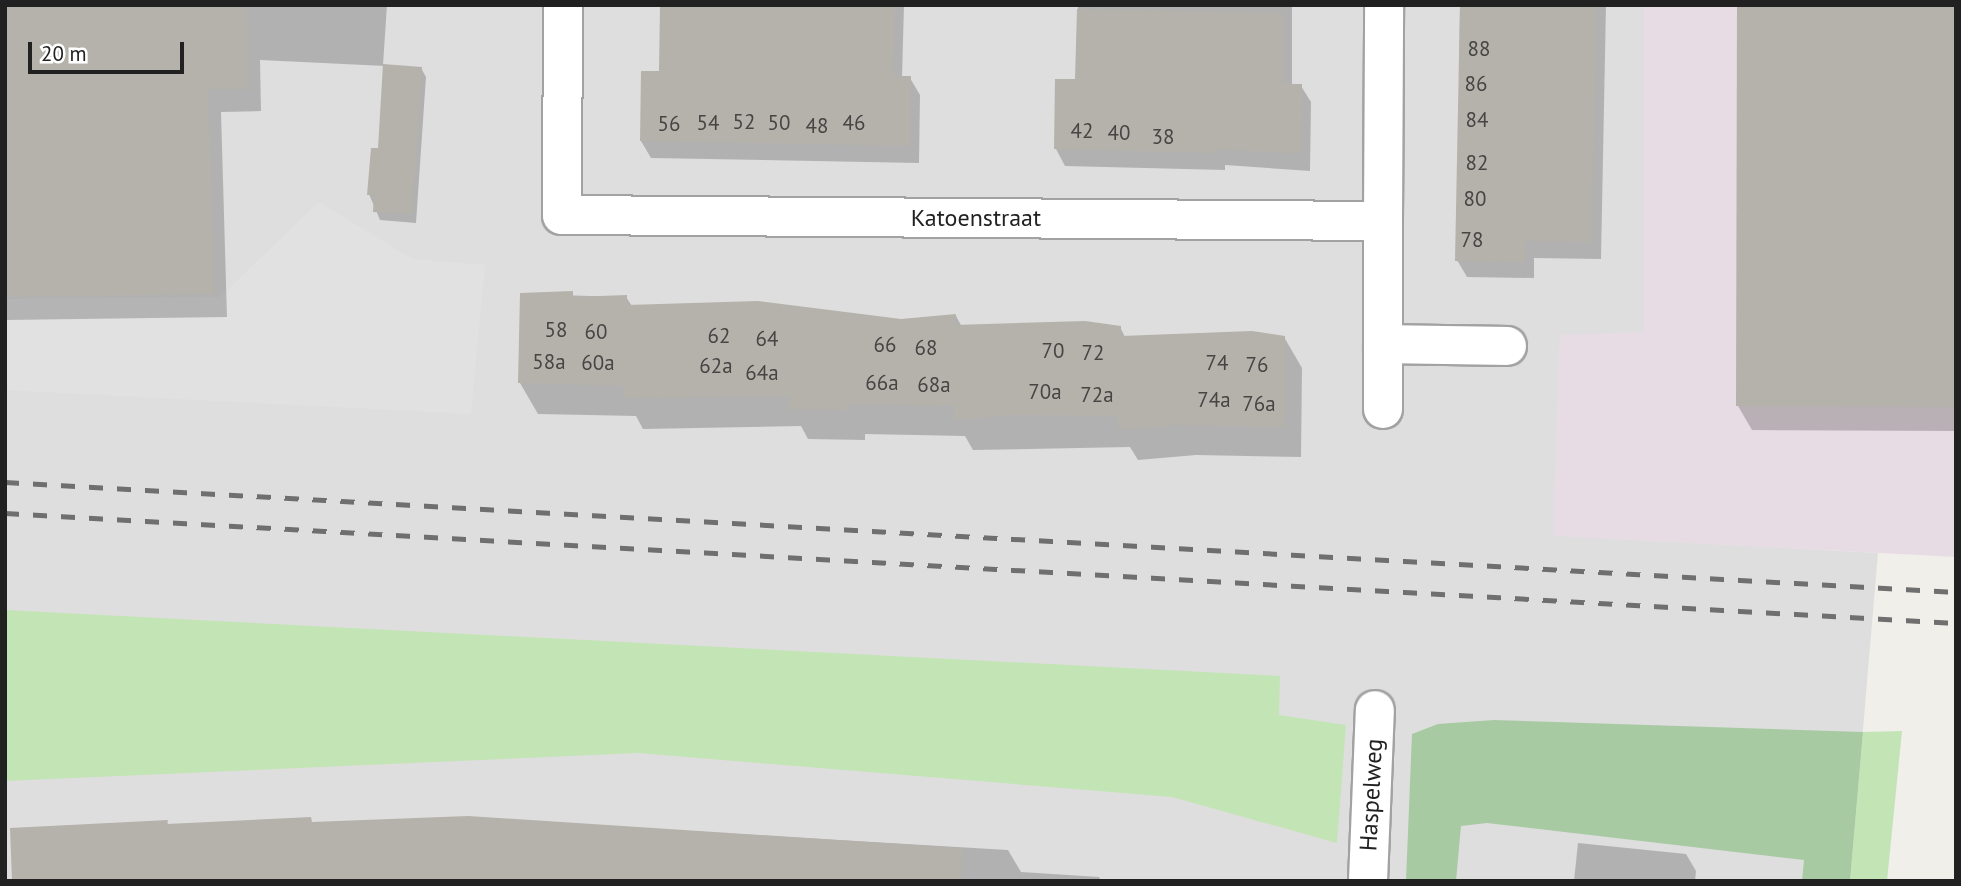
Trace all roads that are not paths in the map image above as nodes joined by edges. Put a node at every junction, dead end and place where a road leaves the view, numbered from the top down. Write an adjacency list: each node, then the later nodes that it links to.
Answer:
1 (563, 5): 3 (street, Katoenstraat)
2 (1384, 5): 3 (street)
3 (1383, 221): 4 (street)
4 (1383, 344): 5 (street); 6 (street)
5 (1507, 346)
6 (1383, 409)
7 (1376, 710): 8 (street, Haspelweg)
8 (1368, 881)

